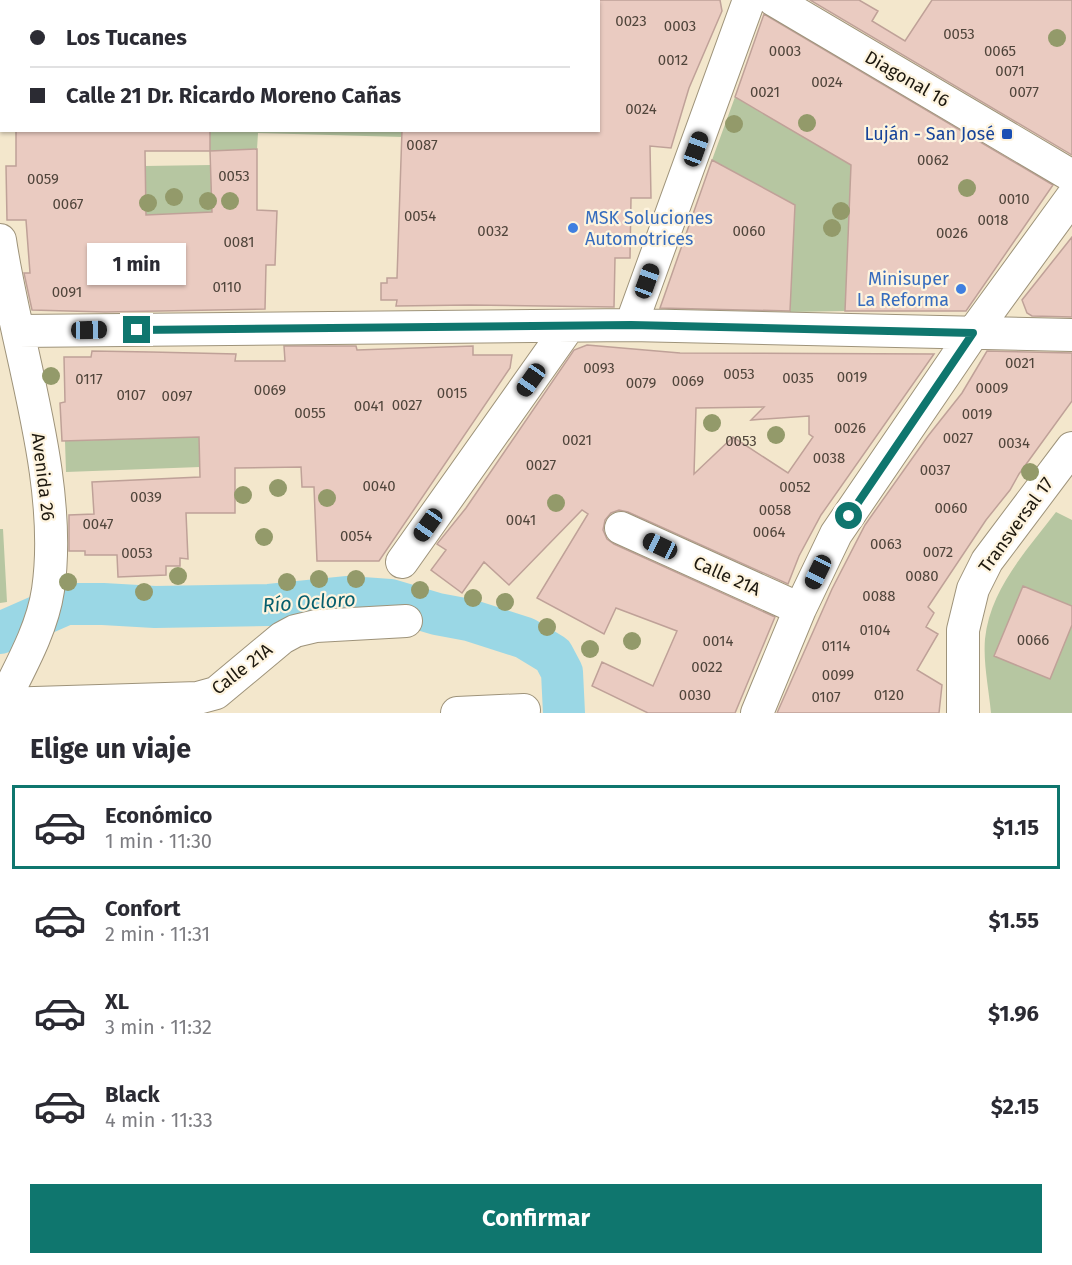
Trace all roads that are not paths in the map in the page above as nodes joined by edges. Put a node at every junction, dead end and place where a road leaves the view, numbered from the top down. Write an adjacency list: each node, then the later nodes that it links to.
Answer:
1 (749, 0): 6 (street)
2 (774, 0): 3 (street, Diagonal 16)
3 (1072, 176)
4 (1072, 197): 9 (street)
5 (0, 240): 8 (street, Avenida 26)
6 (631, 325): 7 (street); 9 (street)
7 (569, 326): 8 (street); 13 (street)
8 (18, 331): 16 (street, Avenida 26)
9 (973, 333): 10 (street); 14 (street)
10 (1072, 335)
11 (1072, 448): 20 (street, Transversal 17)
12 (621, 528): 14 (street, Calle 21A)
13 (402, 562)
14 (800, 609): 19 (street)
15 (406, 621): 16 (street, Calle 21A)
16 (1, 706)
17 (524, 710): 18 (street)
18 (457, 713)
19 (757, 713)
20 (963, 713)

